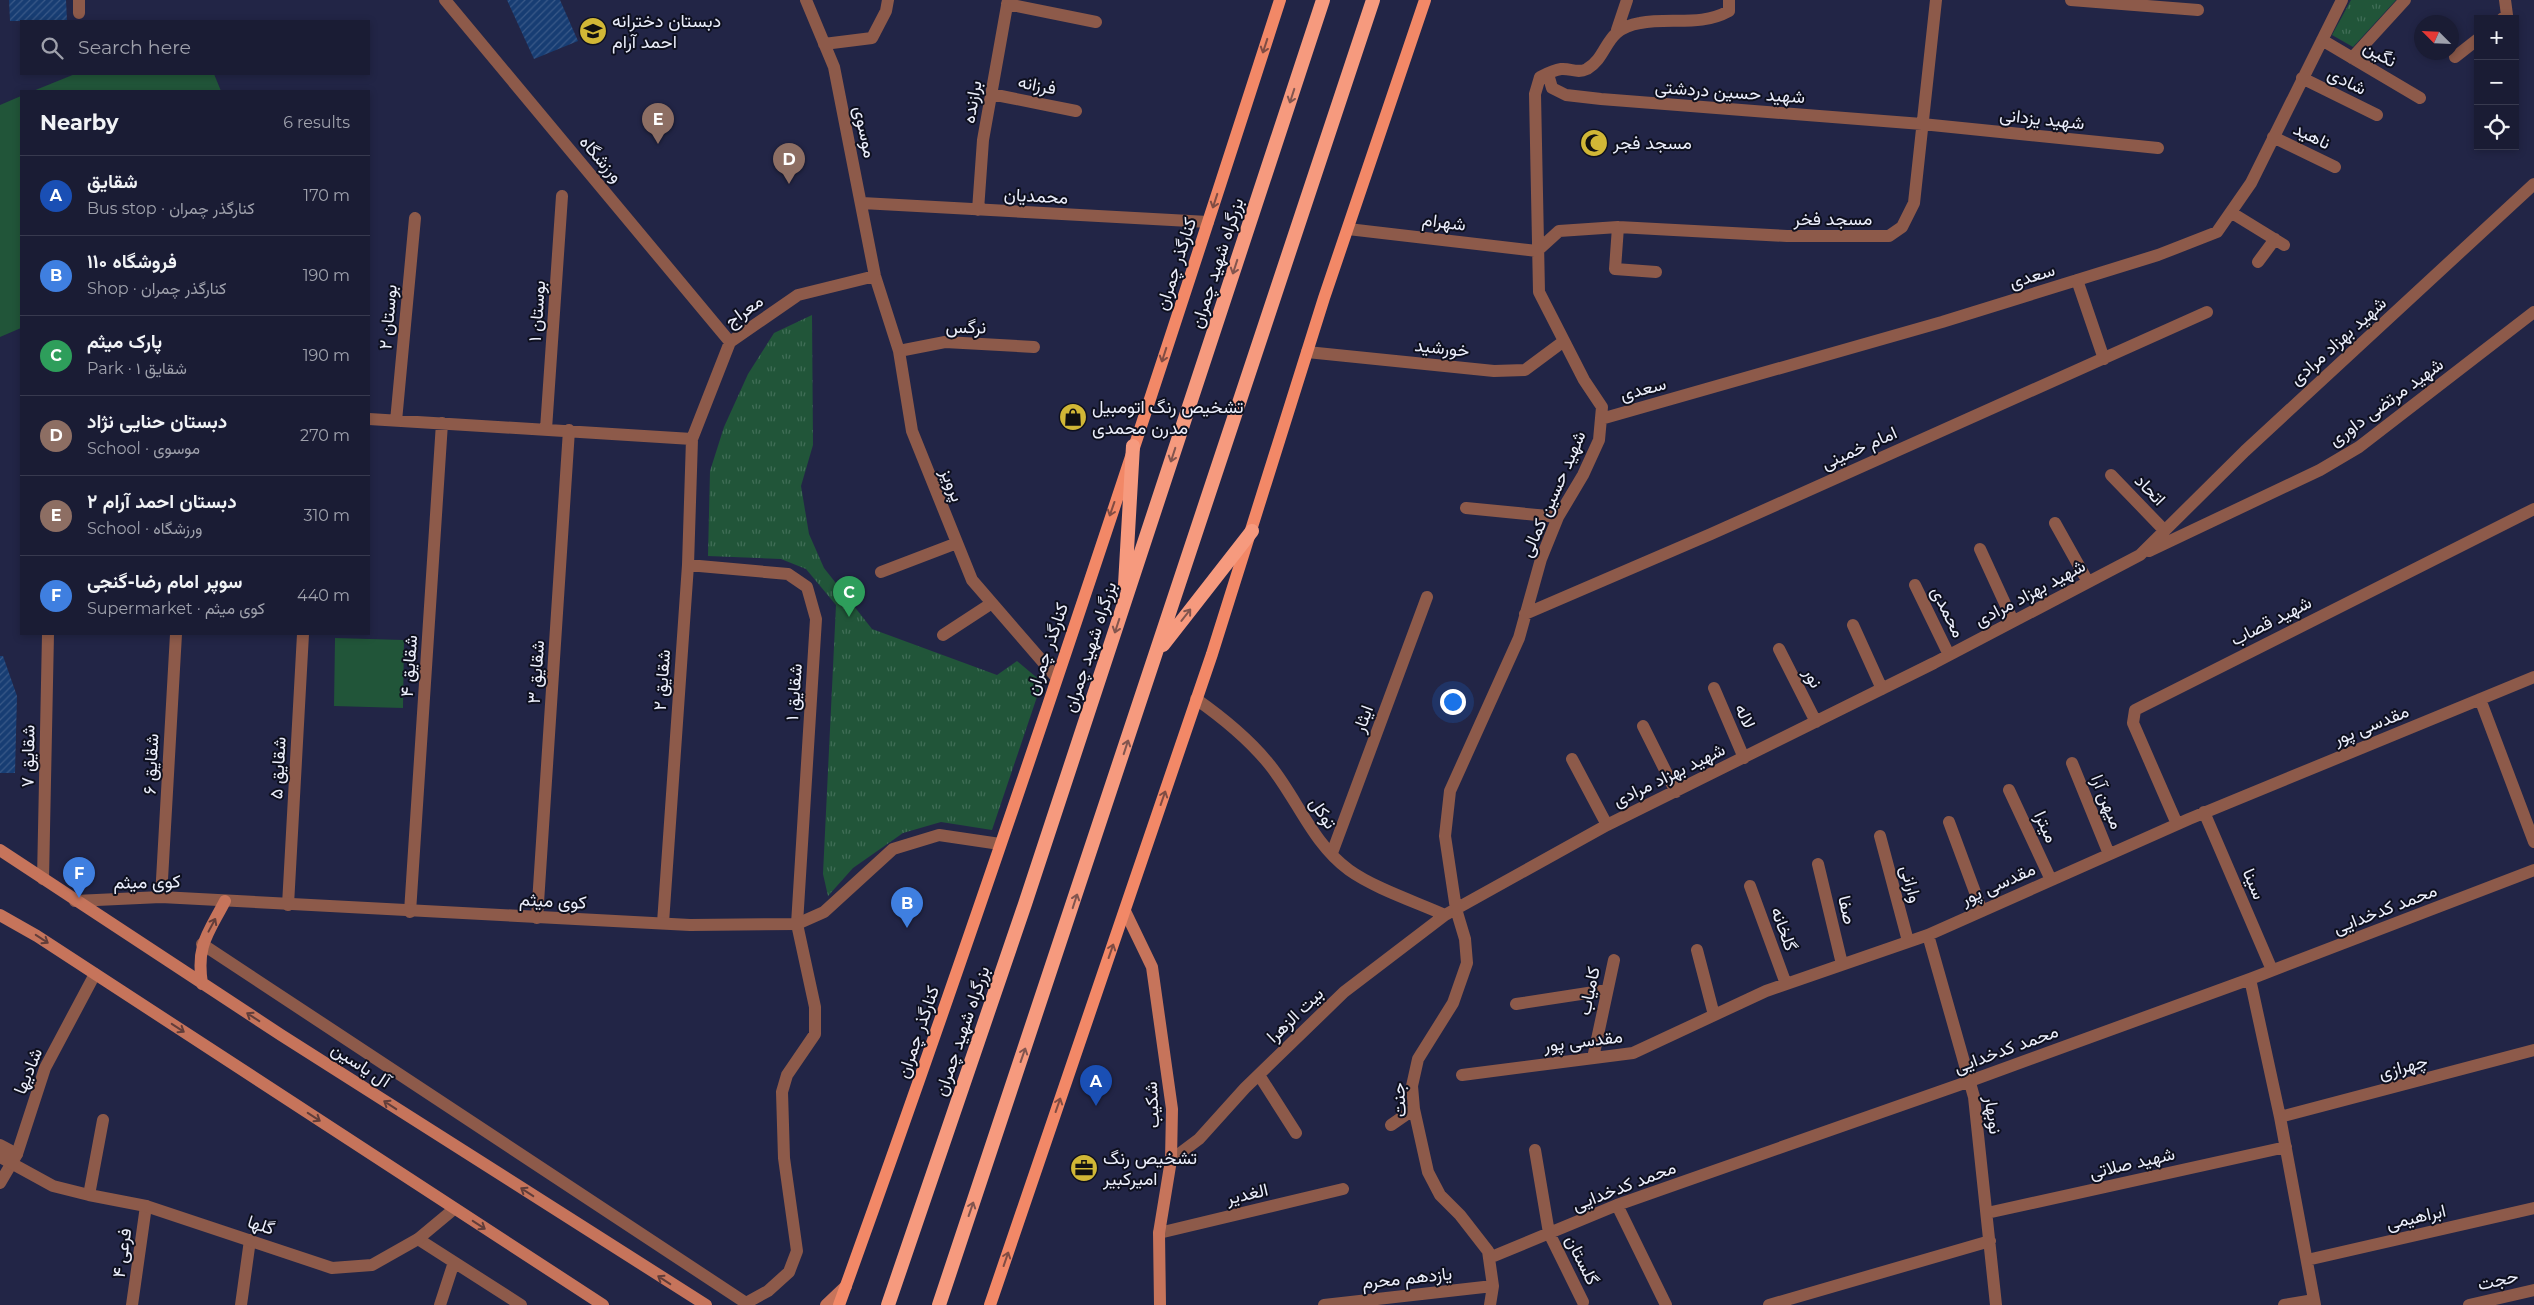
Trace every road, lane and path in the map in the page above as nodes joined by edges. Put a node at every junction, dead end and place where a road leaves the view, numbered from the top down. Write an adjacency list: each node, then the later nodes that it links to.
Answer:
1 (445, 0): 52 (street, ورزشگاه)
2 (806, 0): 22 (street, موسوی)
3 (888, 0): 22 (street)
4 (1280, 0): 41 (main road, کنارگذر چمران, one-way to 41)
5 (1324, 0): 81 (highway, بزرگراه شهید چمران, one-way to 81)
6 (1373, 0): 90 (highway)
7 (1424, 0): 43 (main road)
8 (1627, 0): 19 (street)
9 (1729, 0): 19 (street)
10 (1936, 0): 31 (street, مسجد فخر)
11 (2072, 0): 16 (street)
12 (2342, 0): 20 (street, سعدی)
13 (2405, 0): 24 (street)
14 (2505, 0): 17 (street)
15 (1008, 2): 18 (street); 27 (street, برازنده)
16 (2198, 10)
17 (2507, 15)
18 (1096, 22)
19 (1617, 30): 25 (street)
20 (2322, 40): 24 (street, نگین); 26 (street, سعدی)
21 (2474, 42): 23 (street)
22 (824, 44): 37 (street, موسوی)
23 (2459, 54)
24 (2352, 58): 28 (street, نگین)
25 (1548, 74): 31 (street, شهید حسین دردشتی); 44 (street, شهید حسین کمالی)
26 (2302, 78): 30 (street, شادی); 32 (street, سعدی)
27 (991, 94): 29 (street, فرزانه); 38 (street, برازنده)
28 (2420, 98)
29 (1076, 111)
30 (2377, 116)
31 (1922, 124): 33 (street, شهید یزدانی); 42 (street, مسجد فخر)
32 (2273, 137): 34 (street, ناهید); 39 (street, سعدی)
33 (2158, 148)
34 (2335, 167)
35 (2534, 184): 70 (street, شهید بهزاد مرادی)
36 (562, 196): 61 (street, بوستان ۱)
37 (862, 203): 38 (street, محمدیان); 47 (street, موسوی)
38 (978, 210): 41 (street, محمدیان)
39 (2232, 213): 45 (street); 48 (street, سعدی)
40 (415, 218): 59 (street, بوستان ۲)
41 (1208, 222): 64 (main road, کنارگذر چمران, one-way to 64)
42 (1618, 227): 44 (street, مسجد فخر); 46 (street)
43 (1348, 229): 44 (street, شهرام); 55 (main road)
44 (1537, 251): 51 (street, شهید حسین کمالی)
45 (2258, 262)
46 (1656, 272)
47 (875, 276): 52 (street, معراج); 54 (street, پرویز)
48 (2078, 280): 56 (street); 58 (street, سعدی)
49 (2207, 312): 56 (street, امام خمینی)
50 (2534, 312): 74 (street, شهید مرتضی داوری)
51 (1564, 341): 55 (street, خورشید); 58 (street, شهید حسین کمالی)
52 (730, 342): 63 (street, معراج)
53 (1034, 347): 54 (street, نرگس)
54 (899, 352): 72 (street, پرویز)
55 (1307, 352): 71 (main road)
56 (2104, 359): 82 (street, امام خمینی)
57 (370, 419): 59 (street)
58 (1601, 419): 68 (street, شهید حسین کمالی)
59 (396, 421): 60 (street)
60 (442, 423): 61 (street); 126 (street, شقایق ۴)
61 (546, 428): 62 (street)
62 (569, 430): 63 (street); 129 (street, شقایق ۳)
63 (692, 439): 75 (street, شقایق ۲)
64 (1134, 446): 81 (highway); 92 (main road, کنارگذر چمران, one-way to 92)
65 (2110, 475): 70 (street, اتحاد)
66 (1466, 508): 68 (street)
67 (2534, 509): 107 (street, شهید قصاب)
68 (1558, 518): 82 (street, شهید حسین کمالی)
69 (2055, 523): 77 (street)
70 (2164, 530): 74 (street, شهید بهزاد مرادی)
71 (1252, 531): 90 (highway, one-way to 71); 96 (main road)
72 (957, 543): 76 (street); 80 (street, پرویز)
73 (1980, 549): 83 (street)
74 (2140, 555): 77 (street, شهید بهزاد مرادی)
75 (688, 565): 130 (street, شقایق ۲); 131 (street, شقایق ۱)
76 (880, 572)
77 (2088, 582): 83 (street, شهید بهزاد مرادی)
78 (1915, 585): 91 (street, محمدی)
79 (1427, 597): 113 (street, ایثار)
80 (992, 603): 88 (street); 92 (street, پرویز)
81 (1124, 605): 191 (highway, بزرگراه شهید چمران, one-way to 191)
82 (1525, 614): 127 (street, شهید حسین کمالی)
83 (2013, 621): 91 (street, شهید بهزاد مرادی)
84 (1853, 625): 95 (street)
85 (48, 635): 117 (street, شقایق ۷)
86 (176, 635): 120 (street, شقایق ۶)
87 (303, 635): 123 (street, شقایق ۵)
88 (943, 635)
89 (1779, 649): 98 (street, نور)
90 (1156, 654): 192 (highway, one-way to 90)
91 (1949, 655): 95 (street, شهید بهزاد مرادی)
92 (1056, 677): 111 (main road, کنارگذر چمران)
93 (2534, 677): 97 (street, مقدسی پور)
94 (1714, 688): 101 (street, لاله)
95 (1882, 689): 98 (street, شهید بهزاد مرادی)
96 (1196, 699): 113 (street, توکل); 124 (main road, one-way to 96)
97 (2480, 699): 105 (street, مقدسی پور); 110 (street)
98 (1816, 722): 101 (street, شهید بهزاد مرادی)
99 (1643, 726): 104 (street)
100 (1572, 758): 108 (street)
101 (1744, 758): 104 (street, شهید بهزاد مرادی)
102 (2072, 763): 114 (street, میهن آرا)
103 (2009, 790): 118 (street, میترا)
104 (1676, 792): 108 (street, شهید بهزاد مرادی)
105 (2204, 812): 107 (street, مقدسی پور); 138 (street, سینا)
106 (1949, 822): 125 (street)
107 (2177, 824): 114 (street, مقدسی پور)
108 (1607, 826): 127 (street, شهید بهزاد مرادی)
109 (1880, 836): 133 (street, وارانی)
110 (2534, 842)
111 (1000, 844): 131 (street, کوی میثم); 178 (main road, کنارگذر چمران)
112 (0, 850): 117 (main road, آل یاسین)
113 (1332, 853): 127 (street, توکل)
114 (2109, 854): 118 (street, مقدسی پور)
115 (1818, 864): 137 (street, صفا)
116 (2534, 870): 138 (street, محمد کدخدایی)
117 (43, 880): 121 (main road, آل یاسین)
118 (2051, 880): 125 (street, مقدسی پور)
119 (1750, 886): 142 (street, گلخانه)
120 (160, 897): 121 (street, کوی میثم); 122 (street, کوی میثم)
121 (75, 901): 141 (main road, آل یاسین)
122 (225, 901): 123 (street, کوی میثم); 134 (main road, one-way to 122)
123 (288, 904): 126 (street, کوی میثم)
124 (1124, 911): 161 (main road, شکیب); 193 (main road, one-way to 124)
125 (1982, 911): 132 (street, مقدسی پور)
126 (410, 912): 129 (street, کوی میثم)
127 (1450, 912): 148 (street, بیت الزهرا); 151 (street, جنت)
128 (0, 915): 139 (main road, one-way to 139)
129 (537, 918): 130 (street, کوی میثم)
130 (663, 923): 131 (street, کوی میثم)
131 (797, 924): 134 (street, شقایق ۱)
132 (1928, 935): 133 (street, مقدسی پور); 150 (street, نوبهار)
133 (1908, 941): 137 (street, مقدسی پور)
134 (202, 944): 141 (main road)
135 (1697, 950): 145 (street)
136 (1614, 960): 143 (street, کامیاب)
137 (1842, 964): 142 (street, مقدسی پور)
138 (2272, 970): 140 (street, محمد کدخدایی)
139 (95, 974): 160 (street, شادیها); 168 (main road, one-way to 168)
140 (2250, 979): 150 (street, محمد کدخدایی); 152 (street)
141 (202, 984): 188 (main road, آل یاسین, one-way to 141)
142 (1786, 984): 145 (street, مقدسی پور)
143 (1607, 990): 144 (street); 147 (street, کامیاب)
144 (1516, 1004)
145 (1714, 1015): 147 (street, مقدسی پور)
146 (2534, 1050): 152 (street, چهرازی)
147 (1593, 1058): 149 (street, مقدسی پور)
148 (1259, 1075): 155 (street); 161 (street, بیت الزهرا)
149 (1462, 1075)
150 (1970, 1082): 165 (street, محمد کدخدایی); 169 (street, نوبهار)
151 (1414, 1109): 154 (street); 175 (street, جنت)
152 (2280, 1117): 157 (street)
153 (103, 1120): 164 (street)
154 (1391, 1125)
155 (1296, 1133)
156 (0, 1145): 160 (street, گلها)
157 (2286, 1147): 169 (street, شهید صلاتی); 176 (street)
158 (1535, 1150): 171 (street, گلستان)
159 (0, 1157): 160 (street)
160 (14, 1159): 162 (street, شادیها); 164 (street, گلها)
161 (1171, 1160): 170 (main road, شکیب)
162 (0, 1183)
163 (1343, 1189): 170 (street, الغدیر)
164 (89, 1195): 166 (street, گلها)
165 (1617, 1205): 171 (street, محمد کدخدایی); 197 (street)
166 (146, 1206): 173 (street, گلها); 183 (street, فرعی ۴)
167 (2534, 1208): 176 (street, ابراهیمی)
168 (454, 1209): 172 (street, گلها); 187 (main road, one-way to 187)
169 (1987, 1213): 174 (street, نوبهار)
170 (1159, 1233): 194 (main road, شکیب)
171 (1550, 1233): 175 (street, محمد کدخدایی); 181 (street, گلستان)
172 (418, 1239): 173 (street, گلها); 177 (street)
173 (250, 1240): 184 (street)
174 (1990, 1241): 198 (street); 199 (street, نوبهار)
175 (1488, 1255): 179 (street)
176 (2307, 1260): 182 (street)
177 (454, 1262): 185 (street); 186 (street)
178 (846, 1286): 189 (main road); 190 (main road, کنارگذر چمران)
179 (1493, 1286): 195 (street, یازدهم محرم); 196 (street)
180 (2534, 1290): 201 (street, حجت)
181 (1583, 1302)
182 (2314, 1302): 200 (street)
183 (132, 1305)
184 (241, 1305)
185 (440, 1305)
186 (521, 1305)
187 (603, 1305)
188 (706, 1305)
189 (826, 1305)
190 (839, 1305)
191 (888, 1305)
192 (939, 1305)
193 (990, 1305)
194 (1160, 1305)
195 (1324, 1305)
196 (1490, 1305)
197 (1666, 1305)
198 (1769, 1305)
199 (1996, 1305)
200 (2284, 1305)
201 (2469, 1305)

